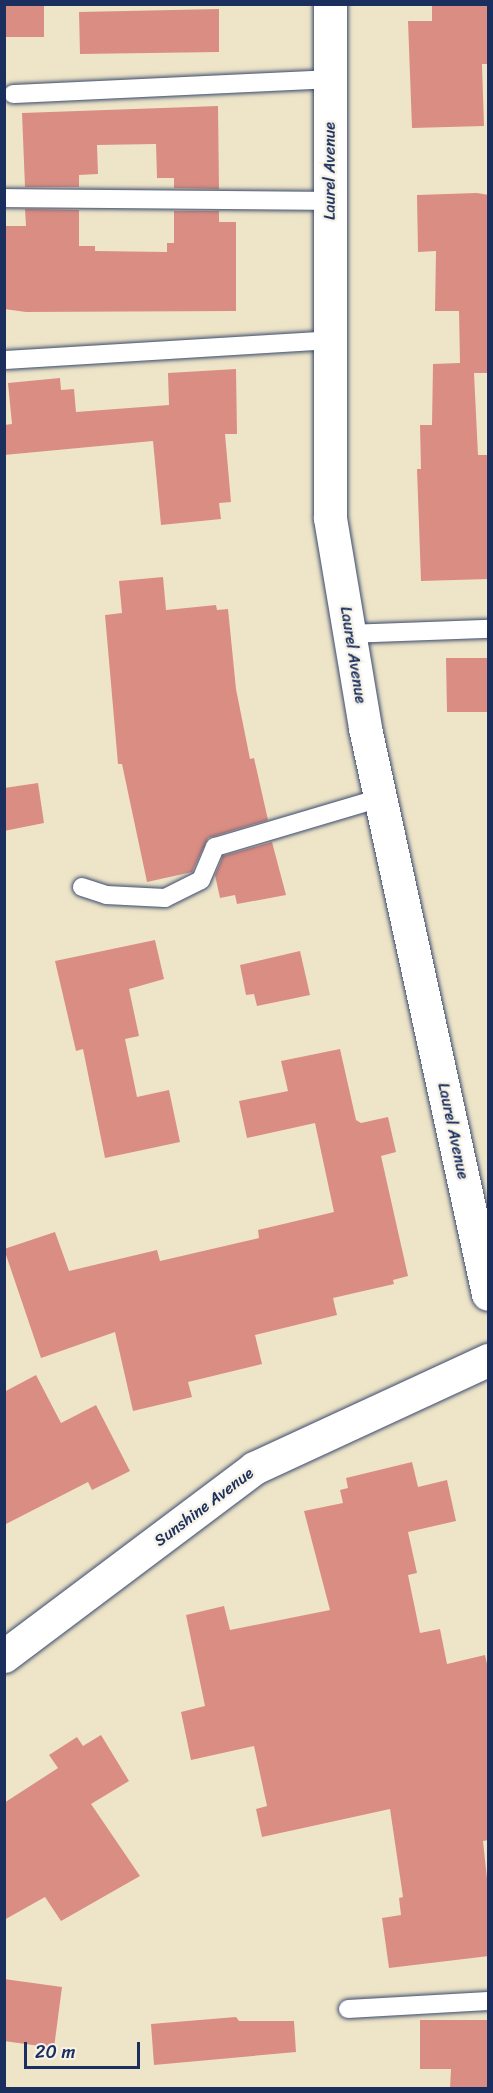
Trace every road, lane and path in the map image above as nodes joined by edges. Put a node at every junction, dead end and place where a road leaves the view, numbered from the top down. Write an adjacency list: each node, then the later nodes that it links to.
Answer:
1 (330, 4): 2 (street, Laurel Avenue)
2 (330, 79): 3 (lane); 5 (street, Laurel Avenue)
3 (13, 94)
4 (4, 198): 5 (lane)
5 (330, 201): 6 (street, Laurel Avenue)
6 (330, 340): 7 (lane); 9 (street, Laurel Avenue)
7 (6, 360)
8 (489, 629): 9 (lane)
9 (349, 634): 10 (street, Laurel Avenue)
10 (380, 798): 11 (lane); 12 (street, Laurel Avenue)
11 (82, 887)
12 (489, 1294)
13 (489, 1360): 14 (street, Sunshine Avenue)
14 (4, 1656)
15 (489, 2001): 16 (lane)
16 (348, 2008)

